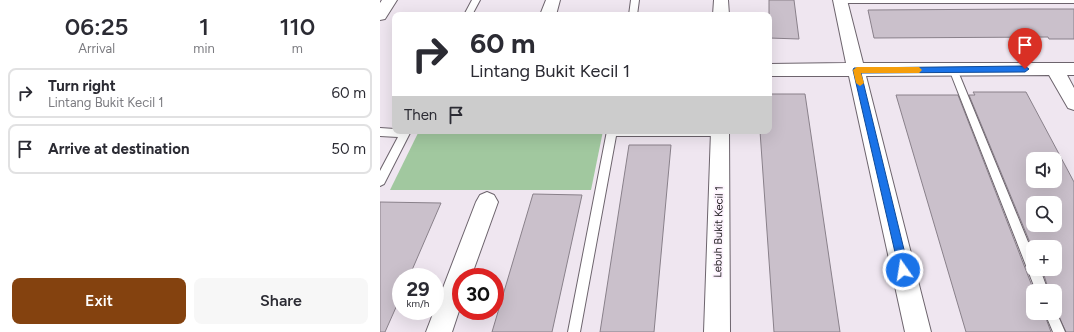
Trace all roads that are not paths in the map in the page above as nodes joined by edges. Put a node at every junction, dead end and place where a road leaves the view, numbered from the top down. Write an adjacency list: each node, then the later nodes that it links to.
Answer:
1 (390, 0): 12 (street)
2 (476, 0): 8 (lane)
3 (553, 0): 9 (street)
4 (635, 0): 10 (lane)
5 (721, 0): 11 (street)
6 (840, 1): 7 (lane); 17 (street)
7 (1074, 1)
8 (470, 12)
9 (549, 12)
10 (633, 12)
11 (721, 12)
12 (380, 15)
13 (953, 69): 14 (street); 17 (street); 26 (lane)
14 (1054, 69): 15 (street); 18 (street)
15 (1074, 69)
16 (772, 70): 17 (street)
17 (857, 70): 31 (street)
18 (1074, 103)
19 (380, 132): 20 (lane)
20 (392, 132)
21 (405, 134): 24 (lane)
22 (611, 134): 29 (lane)
23 (720, 134): 30 (street, Lebuh Bukit Kecil 1)
24 (380, 181)
25 (487, 202): 28 (street)
26 (1026, 251)
27 (1054, 320): 32 (lane)
28 (439, 332)
29 (574, 332)
30 (717, 332)
31 (918, 332)
32 (1059, 332)

